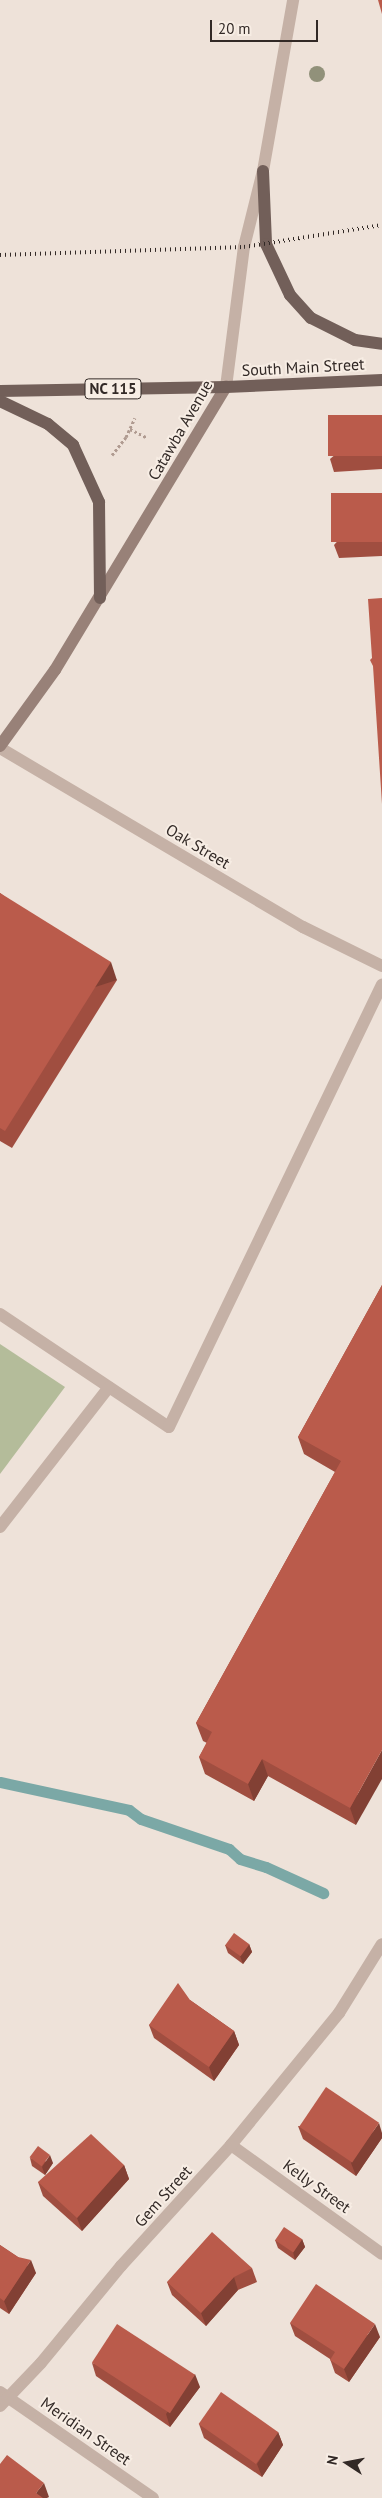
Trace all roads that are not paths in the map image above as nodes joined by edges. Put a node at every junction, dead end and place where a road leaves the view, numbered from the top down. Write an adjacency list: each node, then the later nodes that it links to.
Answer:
1 (293, 0): 2 (street, Catawba Avenue)
2 (263, 171): 3 (main road); 5 (street, Catawba Avenue)
3 (382, 344)
4 (382, 380): 5 (main road, South Main Street / NC 115)
5 (226, 388): 6 (main road, NC 115); 8 (main road, Catawba Avenue)
6 (0, 391)
7 (0, 400): 8 (main road)
8 (100, 598): 9 (main road, Catawba Avenue)
9 (0, 747): 10 (street, Oak Street)
10 (382, 966)
11 (382, 985): 13 (street)
12 (0, 1314): 13 (street)
13 (109, 1388): 14 (street)
14 (0, 1527)
15 (382, 1944): 16 (street, Gem Street)
16 (231, 2145): 17 (street, Kelly Street); 18 (street, Gem Street)
17 (382, 2254)
18 (2, 2399): 19 (street, Meridian Street)
19 (153, 2498)

